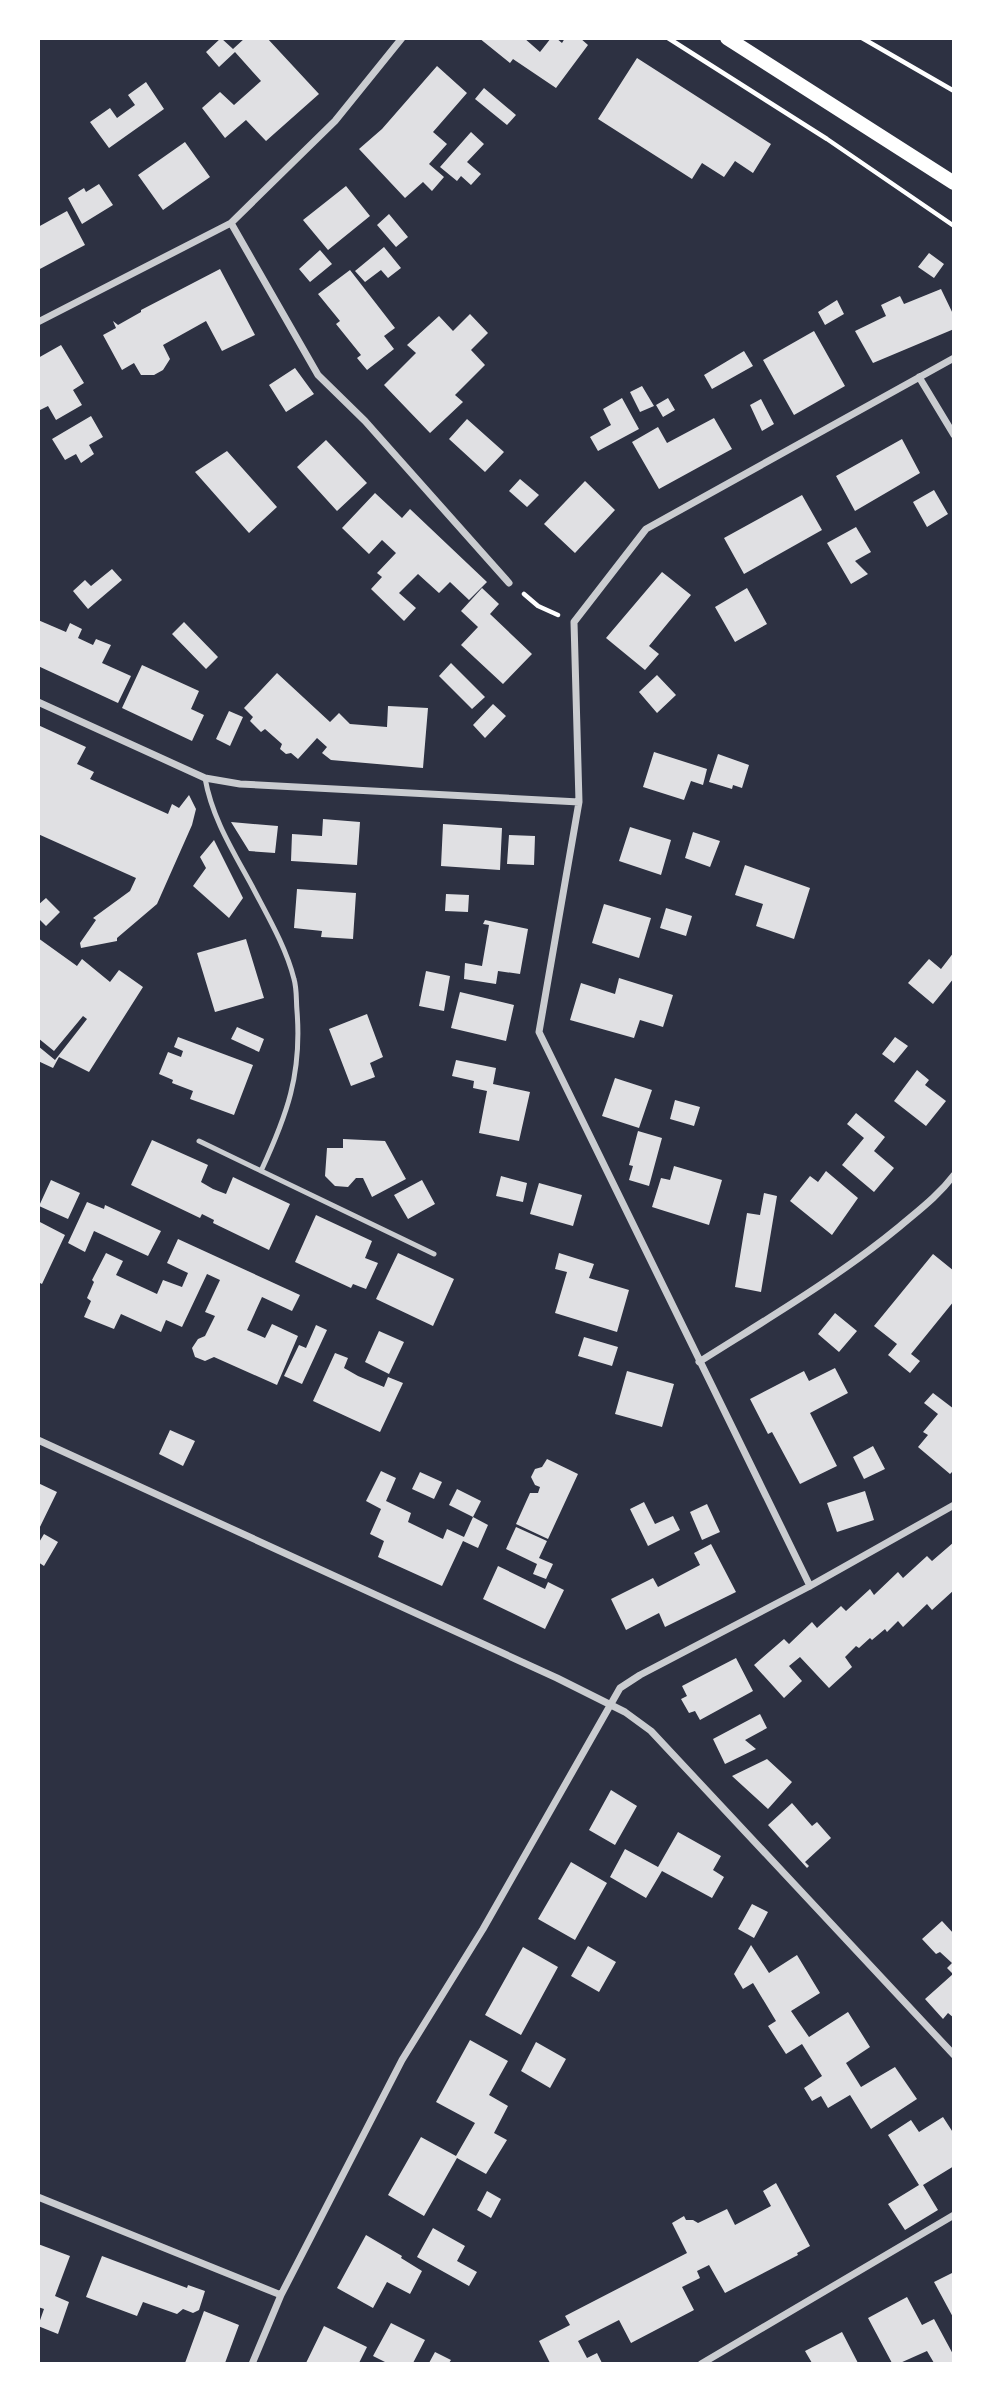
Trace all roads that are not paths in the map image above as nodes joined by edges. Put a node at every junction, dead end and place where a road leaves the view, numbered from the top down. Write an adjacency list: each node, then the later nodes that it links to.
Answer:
1 (402, 38): 4 (street)
2 (727, 38): 3 (main road)
3 (954, 183)
4 (231, 223): 5 (street); 9 (street)
5 (38, 322)
6 (954, 358): 7 (street)
7 (919, 377): 8 (street); 12 (street)
8 (954, 436)
9 (509, 583)
10 (38, 702): 11 (street)
11 (205, 778): 12 (street); 14 (lane)
12 (579, 802): 17 (street)
13 (199, 1141): 14 (lane)
14 (261, 1171): 16 (lane)
15 (954, 1175): 17 (street)
16 (434, 1254)
17 (699, 1362): 20 (street)
18 (38, 1440): 21 (street)
19 (954, 1505): 20 (street)
20 (810, 1586): 21 (street)
21 (610, 1706): 22 (street); 25 (street)
22 (954, 2056)
23 (38, 2197): 25 (street)
24 (954, 2215): 27 (street)
25 (281, 2295): 26 (street)
26 (252, 2364)
27 (701, 2364)

